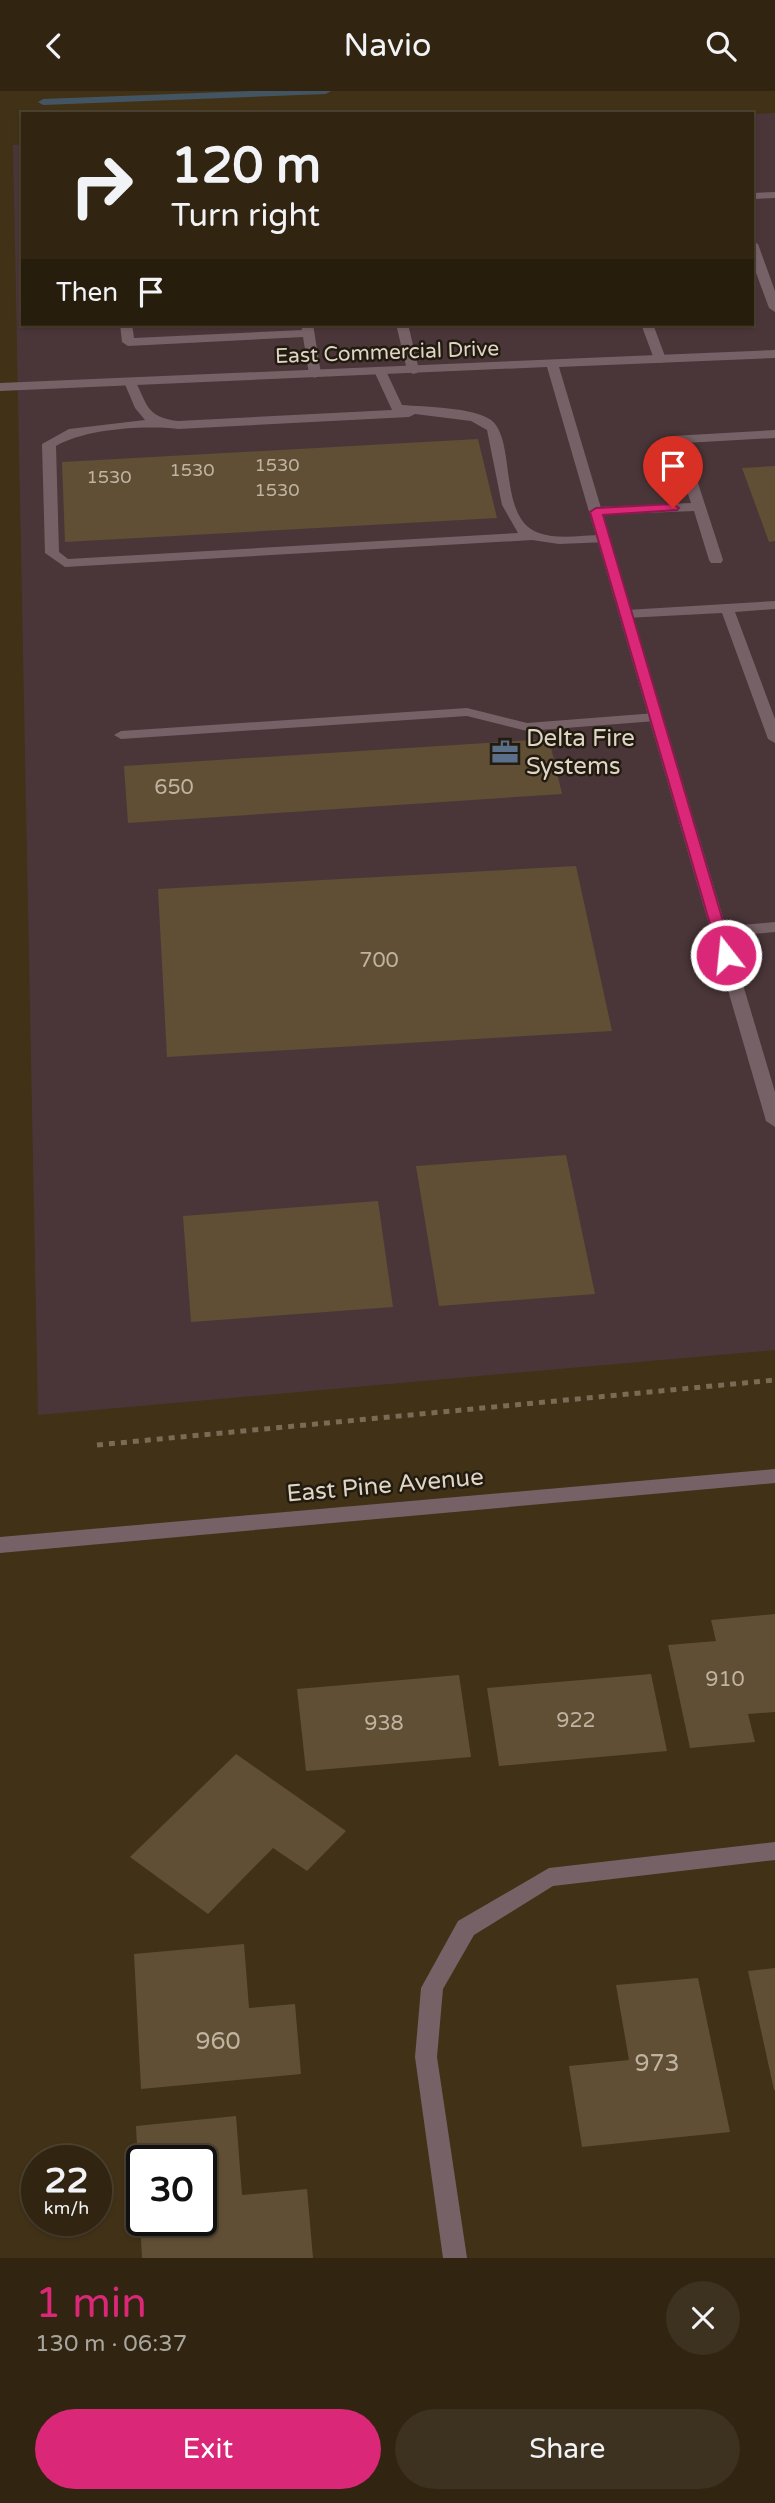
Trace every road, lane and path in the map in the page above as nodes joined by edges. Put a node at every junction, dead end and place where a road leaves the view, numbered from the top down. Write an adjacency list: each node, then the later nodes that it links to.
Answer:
1 (775, 195): 2 (street)
2 (754, 196)
3 (754, 250): 4 (street)
4 (774, 305)
5 (126, 326): 8 (street)
6 (402, 326): 12 (street)
7 (648, 326): 10 (street)
8 (307, 329): 14 (street)
9 (775, 354): 10 (street, East Commercial Drive)
10 (660, 359): 11 (street, East Commercial Drive)
11 (552, 364): 12 (street, East Commercial Drive); 21 (street)
12 (412, 370): 13 (street, East Commercial Drive)
13 (380, 371): 14 (street, East Commercial Drive); 17 (street)
14 (315, 374): 15 (street, East Commercial Drive)
15 (130, 382): 16 (street, East Commercial Drive); 18 (street)
16 (0, 387)
17 (416, 412): 18 (street); 22 (street)
18 (156, 423): 22 (street)
19 (775, 434): 20 (street)
20 (699, 507): 21 (street); 24 (street)
21 (596, 512): 23 (street)
22 (532, 535): 23 (street)
23 (603, 539): 27 (street)
24 (716, 560)
25 (775, 605): 26 (street)
26 (727, 608): 27 (street); 30 (street)
27 (626, 614): 28 (street)
28 (656, 717): 29 (street); 32 (street)
29 (121, 735)
30 (775, 739)
31 (775, 927): 32 (street)
32 (719, 932): 33 (street)
33 (775, 1121)
34 (775, 1380): 35 (path)
35 (97, 1445)
36 (775, 1476): 37 (street, East Pine Avenue)
37 (0, 1545)
38 (775, 1851): 39 (street)
39 (455, 2258)

